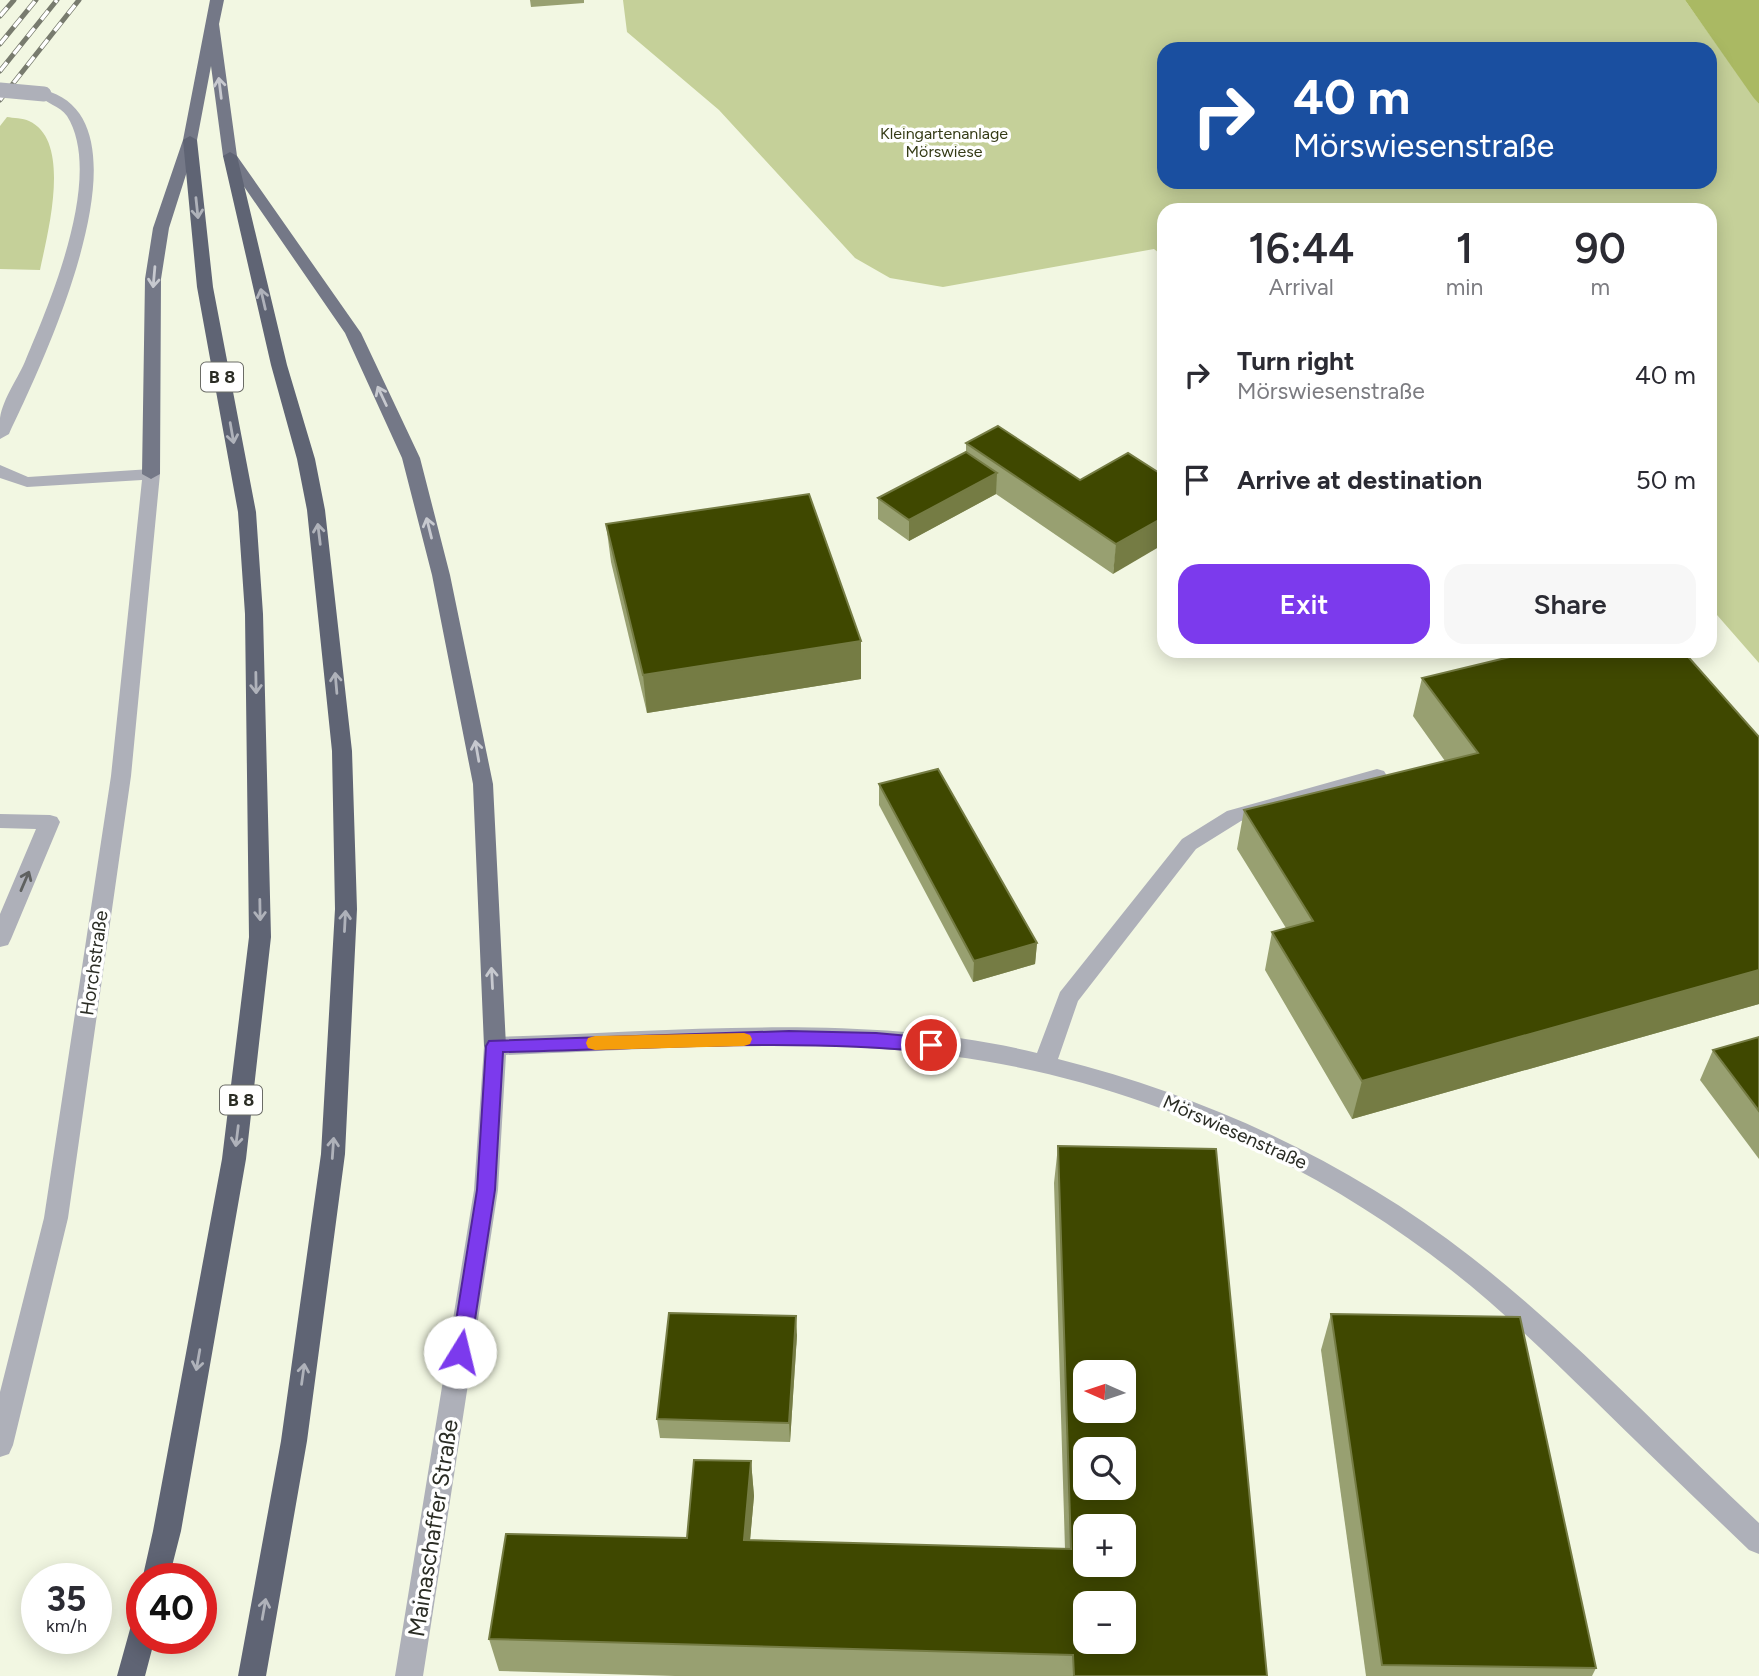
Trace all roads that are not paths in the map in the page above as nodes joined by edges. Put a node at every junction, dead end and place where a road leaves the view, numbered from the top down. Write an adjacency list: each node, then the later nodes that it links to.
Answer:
1 (217, 0): 2 (main road, B 8)
2 (212, 20): 4 (main road, B 8); 5 (main road, B 8, one-way to 2)
3 (0, 90): 6 (street, bridge)
4 (190, 140): 8 (main road, one-way to 8); 16 (highway, B 8, one-way to 16)
5 (230, 156): 12 (main road, one-way to 5); 19 (highway, B 8, one-way to 5)
6 (0, 434)
7 (0, 470): 8 (street)
8 (151, 474): 14 (street, Horchstraße)
9 (1377, 776): 13 (street)
10 (0, 821): 11 (street, one-way to 10)
11 (0, 939)
12 (495, 1046): 13 (street, Mörswiesenstraße); 20 (street, Mainaschaffer Straße)
13 (1045, 1064): 15 (street, Mörswiesenstraße)
14 (1, 1441)
15 (1759, 1541)
16 (159, 1563)
17 (136, 1654): 18 (highway)
18 (131, 1676)
19 (252, 1676)
20 (409, 1676)

